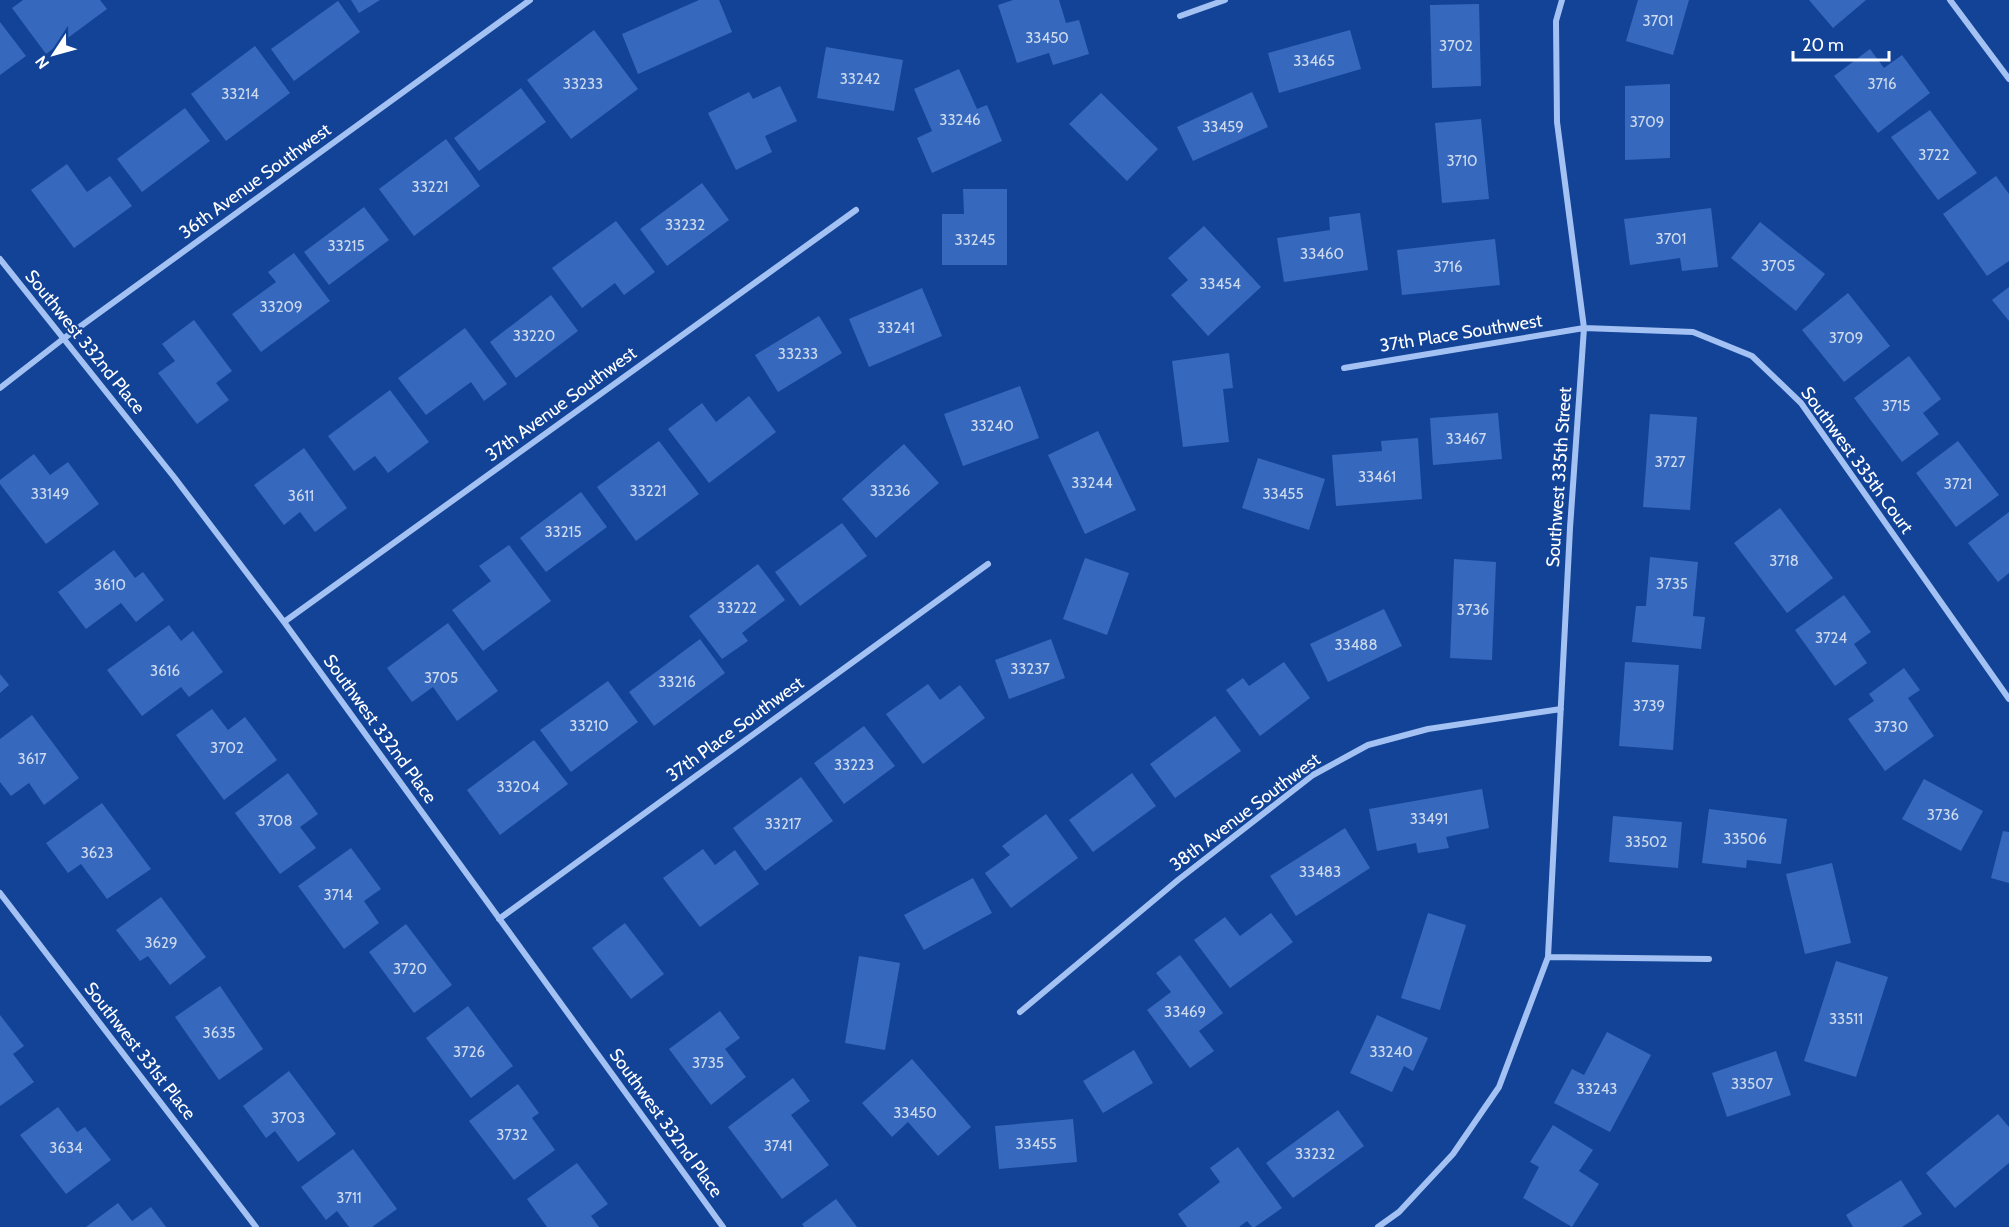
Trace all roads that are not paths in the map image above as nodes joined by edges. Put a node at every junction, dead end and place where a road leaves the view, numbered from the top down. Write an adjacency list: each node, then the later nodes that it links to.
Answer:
1 (530, 0): 10 (street, 36th Avenue Southwest)
2 (1225, 0): 5 (street)
3 (1562, 0): 9 (street, Southwest 335th Street)
4 (1950, 0): 6 (street)
5 (1180, 16)
6 (2009, 79)
7 (856, 210): 14 (street, 37th Avenue Southwest)
8 (0, 259): 10 (street, Southwest 332nd Place)
9 (1584, 328): 11 (street, 37th Place Southwest); 15 (street, Southwest 335th Court); 16 (street, Southwest 335th Street)
10 (63, 339): 12 (street, 36th Avenue Southwest); 14 (street, Southwest 332nd Place)
11 (1344, 368)
12 (0, 388)
13 (988, 564): 18 (street, 37th Place Southwest)
14 (284, 622): 18 (street, Southwest 332nd Place)
15 (2009, 699)
16 (1561, 709): 19 (street, Southwest 335th Street); 21 (street, 38th Avenue Southwest)
17 (0, 893): 22 (street, Southwest 331st Place)
18 (500, 919): 23 (street, Southwest 332nd Place)
19 (1548, 957): 20 (street); 24 (street, Southwest 335th Street)
20 (1709, 959)
21 (1020, 1012)
22 (256, 1227)
23 (723, 1227)
24 (1377, 1227)

